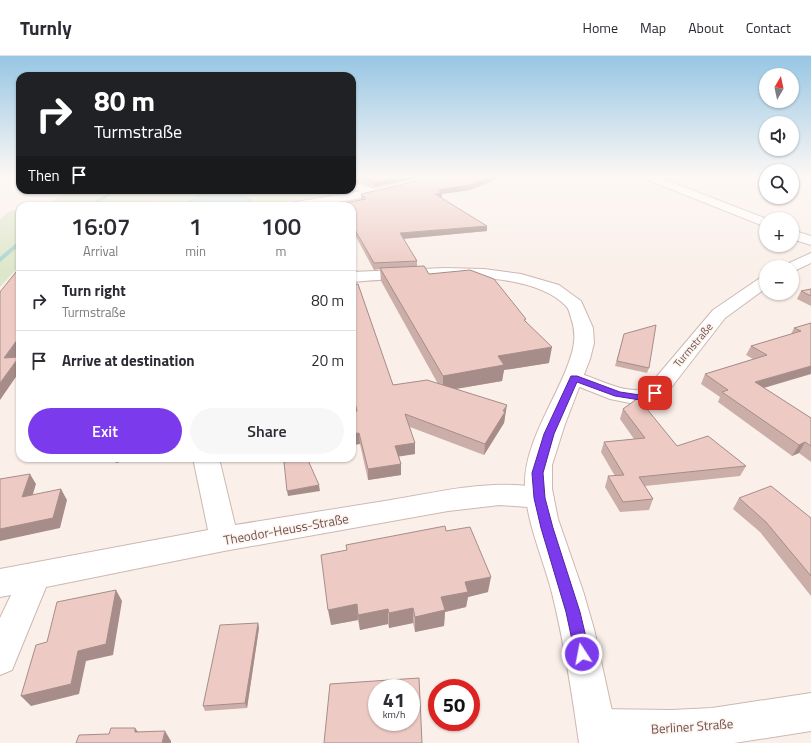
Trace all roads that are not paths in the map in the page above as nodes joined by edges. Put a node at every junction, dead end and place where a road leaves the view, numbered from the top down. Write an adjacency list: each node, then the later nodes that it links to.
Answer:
1 (729, 208): 2 (street)
2 (759, 220)
3 (799, 237): 4 (street)
4 (811, 242)
5 (811, 257): 6 (street)
6 (799, 263)
7 (356, 277): 9 (street)
8 (759, 286): 9 (street, Turmstraße)
9 (574, 378): 11 (street)
10 (207, 462): 12 (street)
11 (540, 498): 12 (street, Theodor-Heuss-Straße); 17 (street)
12 (224, 539): 13 (street, Theodor-Heuss-Straße)
13 (35, 576): 14 (street, Theodor-Heuss-Straße); 15 (street)
14 (0, 583)
15 (0, 658)
16 (811, 712): 17 (street, Berliner Straße)
17 (598, 735)

